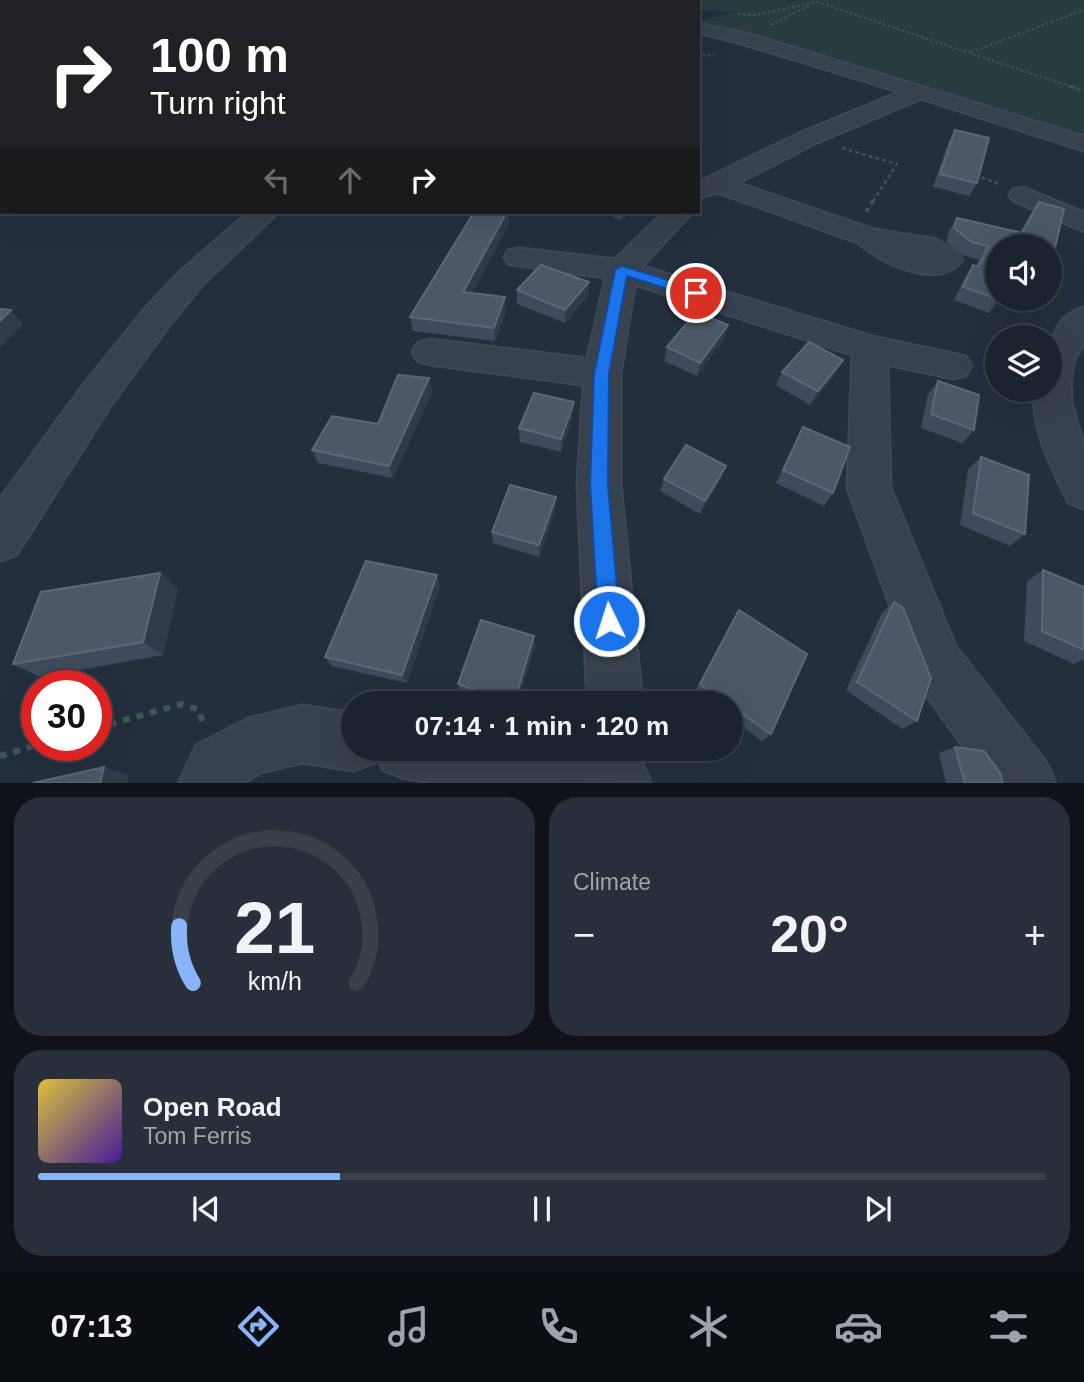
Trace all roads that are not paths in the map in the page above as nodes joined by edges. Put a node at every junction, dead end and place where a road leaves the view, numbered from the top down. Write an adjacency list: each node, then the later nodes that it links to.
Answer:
1 (700, 28): 2 (street)
2 (920, 92): 3 (street); 4 (street)
3 (1084, 144)
4 (708, 188): 9 (street)
5 (1023, 195): 8 (street)
6 (262, 214): 18 (street)
7 (677, 214): 11 (street)
8 (1084, 223)
9 (862, 234)
10 (519, 257): 11 (street)
11 (622, 270): 13 (street); 16 (street)
12 (1084, 319): 17 (street)
13 (870, 348): 15 (street); 24 (street)
14 (430, 352): 16 (street)
15 (953, 366)
16 (602, 374): 19 (street)
17 (1084, 490)
18 (0, 540)
19 (614, 691)
20 (341, 739): 23 (street)
21 (516, 761): 22 (street)
22 (620, 772)
23 (212, 775)
24 (1026, 783)

